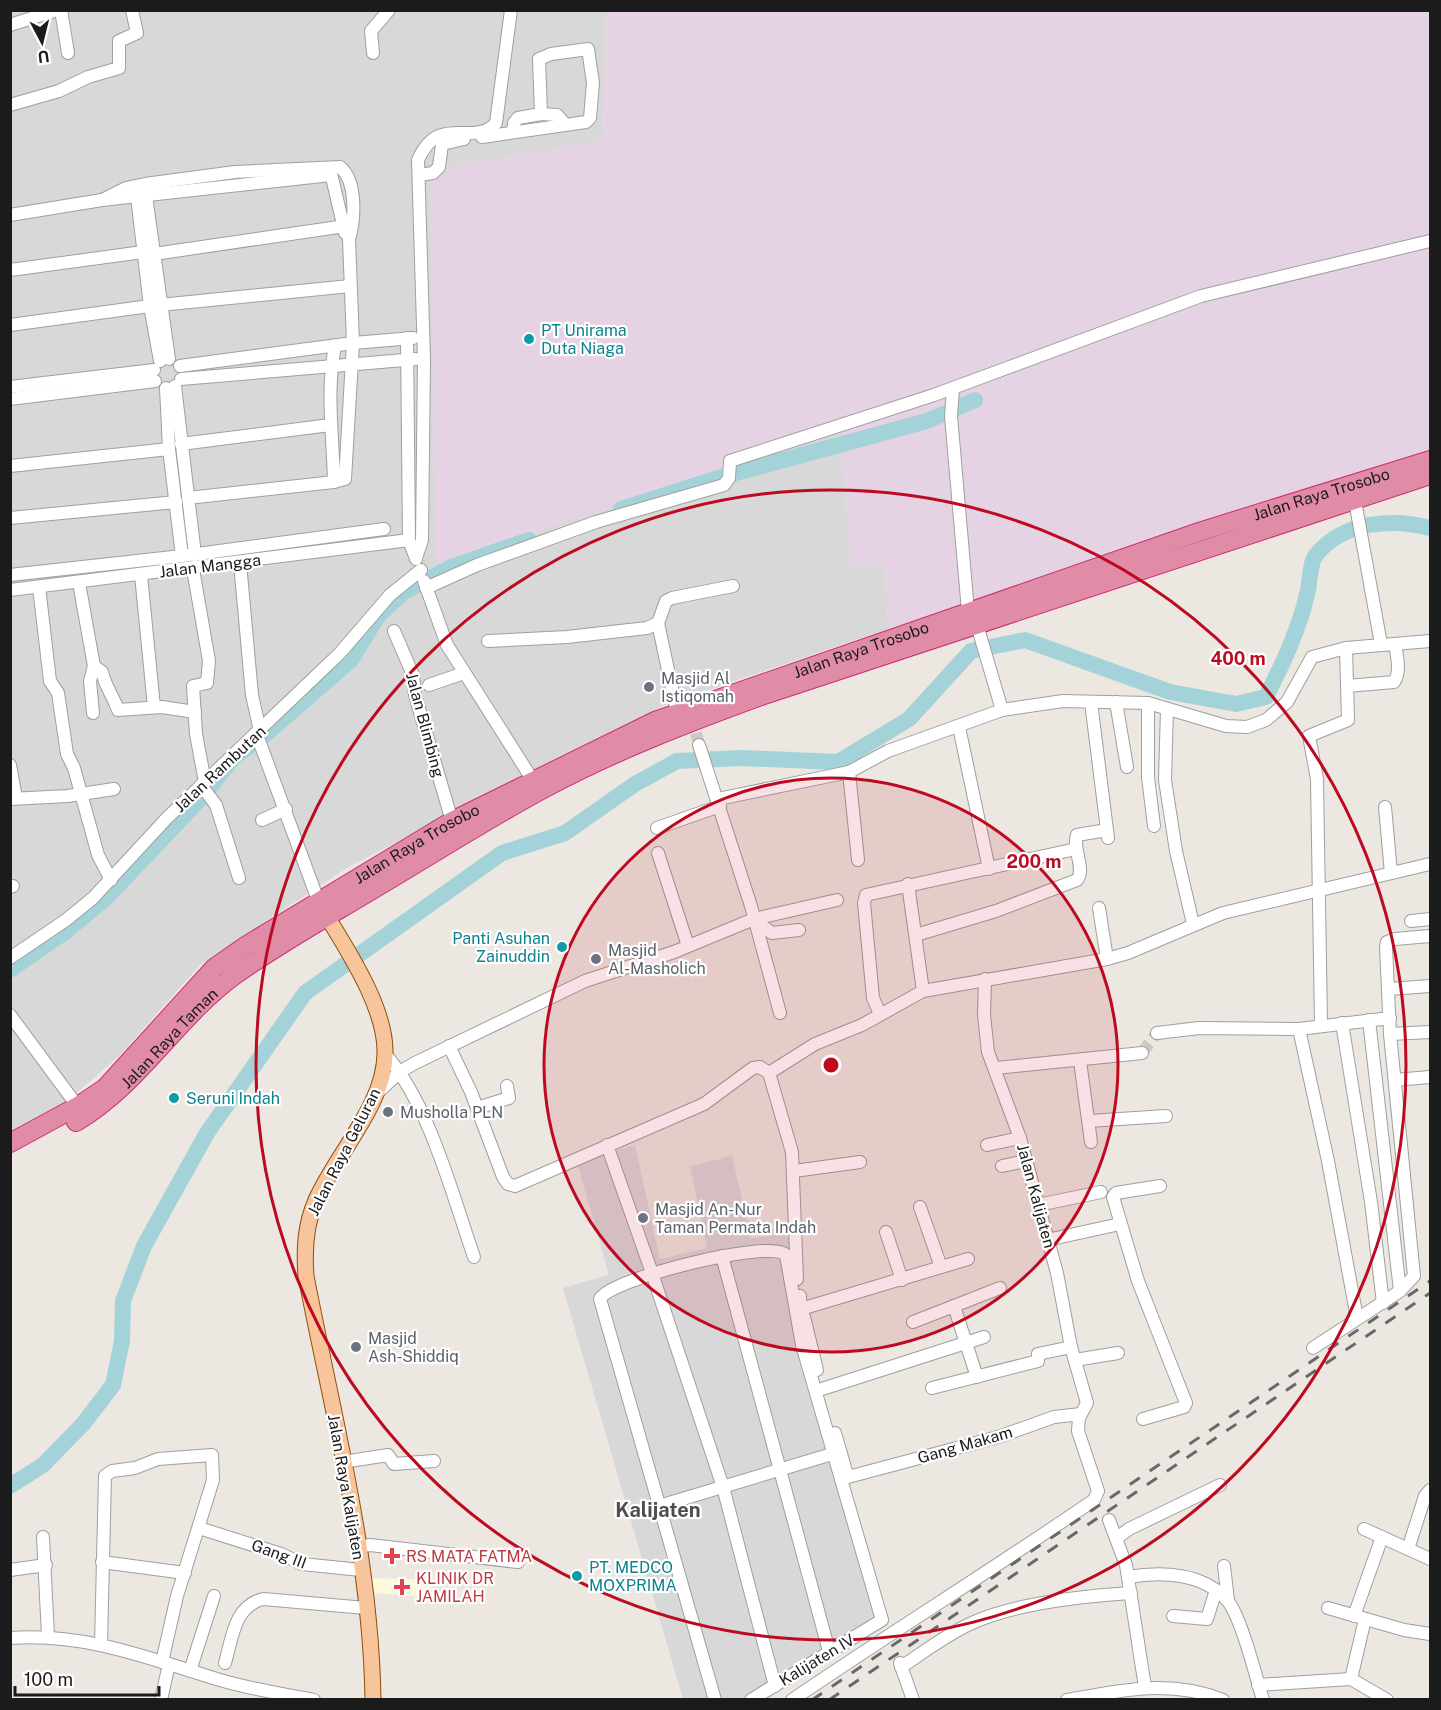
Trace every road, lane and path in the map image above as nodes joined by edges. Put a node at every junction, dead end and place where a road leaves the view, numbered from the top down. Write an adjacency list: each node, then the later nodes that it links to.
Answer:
1 (59, 10): 5 (street); 6 (street)
2 (132, 10): 8 (street)
3 (389, 10): 7 (street)
4 (511, 10): 13 (street)
5 (10, 25)
6 (68, 52)
7 (373, 53)
8 (10, 105)
9 (541, 114): 10 (street); 10 (street); 11 (street)
10 (566, 124): 11 (street)
11 (513, 132): 13 (street)
12 (330, 171): 14 (street); 14 (street); 16 (street)
13 (419, 175): 23 (street)
14 (134, 195): 15 (street); 18 (street)
15 (10, 215)
16 (348, 226): 18 (street); 20 (street)
17 (1431, 242): 33 (street)
18 (148, 253): 19 (street); 21 (street)
19 (10, 270)
20 (350, 286): 21 (street); 25 (street)
21 (155, 306): 22 (street); 31 (street)
22 (10, 325)
23 (423, 337): 24 (street); 27 (street)
24 (407, 338): 25 (street); 28 (street)
25 (353, 343): 26 (street); 29 (street)
26 (335, 346): 30 (street); 31 (street)
27 (424, 359): 28 (street); 54 (street)
28 (409, 360): 29 (street); 47 (street)
29 (351, 363): 30 (street); 40 (street)
30 (331, 365): 31 (street); 35 (street)
31 (166, 375): 32 (street); 34 (street); 36 (street)
32 (10, 387)
33 (953, 388): 54 (street, Jalan Rambutan); 60 (street)
34 (10, 399)
35 (330, 425): 36 (street); 40 (street)
36 (175, 446): 38 (street); 41 (street); 42 (street)
37 (1431, 460): 45 (highway, Jalan Raya Trosobo)
38 (10, 466)
39 (1431, 475): 43 (highway, Jalan Raya Trosobo)
40 (334, 482): 41 (street)
41 (188, 498): 49 (street)
42 (176, 502): 44 (street); 49 (street)
43 (1356, 507): 48 (highway, Jalan Raya Trosobo); 64 (street)
44 (10, 518)
45 (1210, 528): 48 (highway); 60 (highway, Jalan Raya Trosobo)
46 (384, 529): 49 (street)
47 (410, 540): 50 (street, Jalan Mangga); 54 (street)
48 (1217, 547): 60 (highway, Jalan Raya Trosobo)
49 (188, 556): 52 (street)
50 (240, 563): 51 (street, Jalan Mangga); 81 (street)
51 (193, 569): 53 (street, Jalan Mangga); 77 (street)
52 (10, 575)
53 (141, 575): 55 (street, Jalan Mangga); 74 (street)
54 (422, 576): 68 (street); 81 (street, Jalan Rambutan)
55 (79, 583): 57 (street, Jalan Mangga); 67 (street)
56 (733, 586): 59 (street)
57 (39, 587): 58 (street, Jalan Mangga); 88 (street)
58 (10, 590)
59 (658, 623): 62 (street); 80 (street)
60 (975, 624): 76 (street); 80 (highway, Jalan Raya Trosobo)
61 (394, 631): 94 (street, Jalan Blimbing)
62 (488, 641)
63 (1431, 641): 65 (street)
64 (1381, 644): 65 (street); 66 (street)
65 (1395, 644): 70 (street)
66 (1346, 648): 70 (street); 75 (street)
67 (94, 666): 74 (street); 78 (street)
68 (464, 673): 69 (street); 85 (street)
69 (429, 685)
70 (1347, 686): 106 (street)
71 (1091, 702): 72 (street); 76 (street); 97 (street)
72 (1116, 702): 73 (street); 83 (street)
73 (1148, 703): 75 (street); 95 (street)
74 (154, 707): 77 (street)
75 (1167, 708): 114 (street)
76 (1002, 710): 79 (street)
77 (195, 712): 86 (street)
78 (93, 713)
79 (959, 727): 84 (street); 101 (street)
80 (693, 732): 85 (highway, Jalan Raya Trosobo); 90 (street); 110 (highway, Jalan Raya Trosobo)
81 (259, 736): 86 (street, Jalan Rambutan); 92 (street)
82 (10, 765): 89 (street)
83 (1127, 767)
84 (844, 773): 90 (street); 99 (street)
85 (532, 779): 94 (highway, Jalan Raya Trosobo)
86 (205, 788): 103 (street); 104 (street, Jalan Rambutan)
87 (114, 789): 88 (street)
88 (80, 795): 89 (street); 104 (street)
89 (13, 799)
90 (719, 802): 96 (street); 112 (street)
91 (1385, 807): 102 (street)
92 (286, 809): 93 (street); 107 (street)
93 (262, 820)
94 (452, 821): 107 (highway, Jalan Raya Trosobo)
95 (1154, 826)
96 (657, 828)
97 (1076, 849): 101 (street); 116 (street)
98 (658, 853): 118 (street)
99 (858, 860)
100 (1431, 864): 102 (street)
101 (989, 868): 105 (street)
102 (1391, 873): 106 (street)
103 (239, 878)
104 (111, 880): 119 (street, Jalan Rambutan)
105 (908, 884): 116 (street); 128 (street)
106 (1320, 889): 114 (street); 131 (street)
107 (318, 900): 110 (main road, Jalan Raya Geluran); 148 (highway, Jalan Raya Taman)
108 (837, 900): 112 (street)
109 (1099, 908): 120 (street)
110 (327, 916): 137 (main road, Jalan Raya Geluran); 148 (highway, Jalan Raya Taman)
111 (1431, 919): 113 (street)
112 (754, 920): 115 (street); 118 (street); 125 (street)
113 (1411, 921)
114 (1193, 924): 120 (street)
115 (799, 930)
116 (916, 935): 124 (street)
117 (1431, 936): 123 (street)
118 (688, 946): 136 (street)
119 (10, 958)
120 (1107, 959): 121 (street)
121 (985, 979): 124 (street); 140 (street, Jalan Kalijaten)
122 (1431, 986): 123 (street)
123 (1389, 989): 127 (street)
124 (923, 991): 128 (street)
125 (780, 1013)
126 (10, 1015): 148 (street)
127 (1390, 1018): 129 (street); 135 (street)
128 (871, 1020): 142 (street)
129 (1369, 1020): 130 (street); 176 (street)
130 (1342, 1023): 131 (street); 177 (street)
131 (1321, 1024): 132 (street)
132 (1299, 1029): 134 (street); 180 (street)
133 (1431, 1032): 135 (street)
134 (1156, 1033)
135 (1390, 1034): 144 (street)
136 (449, 1046): 141 (street); 147 (street)
137 (385, 1053): 141 (street); 146 (main road, Jalan Raya Geluran)
138 (1143, 1053): 139 (street)
139 (1080, 1061): 140 (street); 150 (street)
140 (996, 1068): 151 (street, Jalan Kalijaten)
141 (401, 1071): 146 (street); 169 (street)
142 (769, 1073): 154 (street); 160 (street)
143 (1431, 1077): 144 (street)
144 (1395, 1080): 176 (street)
145 (507, 1086): 147 (street)
146 (377, 1093): 173 (main road, Jalan Raya Geluran)
147 (477, 1108): 154 (street)
148 (82, 1111): 153 (highway, Jalan Raya Taman); 156 (highway, Jalan Raya Taman)
149 (1166, 1116): 150 (street)
150 (1089, 1121): 152 (street)
151 (1020, 1138): 155 (street); 157 (street, Jalan Kalijaten)
152 (1091, 1142)
153 (10, 1143)
154 (607, 1145): 172 (street)
155 (987, 1145)
156 (10, 1156)
157 (1026, 1161): 159 (street); 163 (street, Jalan Kalijaten)
158 (860, 1162): 160 (street)
159 (1002, 1166)
160 (794, 1171): 179 (street)
161 (1160, 1186): 165 (street)
162 (1101, 1192): 163 (street)
163 (1038, 1205): 167 (street, Jalan Kalijaten)
164 (920, 1207): 171 (street)
165 (1120, 1224): 167 (street); 192 (street)
166 (886, 1232): 174 (street)
167 (1047, 1240): 184 (street, Jalan Kalijaten)
168 (722, 1256): 172 (street); 193 (street); 196 (street)
169 (474, 1257)
170 (968, 1259): 171 (street)
171 (941, 1268): 174 (street)
172 (652, 1273): 199 (street); 201 (street)
173 (306, 1276): 195 (main road, Jalan Raya Kalijaten)
174 (902, 1280): 179 (street)
175 (1000, 1288): 178 (street)
176 (1400, 1291): 177 (street)
177 (1383, 1303): 180 (street)
178 (954, 1306): 181 (street); 183 (street)
179 (801, 1309): 190 (street)
180 (1357, 1318): 185 (street)
181 (913, 1322)
182 (984, 1337): 183 (street)
183 (965, 1343): 188 (street); 190 (street)
184 (1071, 1347): 187 (street, Jalan Kalijaten); 188 (street)
185 (1313, 1348)
186 (1118, 1353): 187 (street)
187 (1075, 1360): 191 (street, Jalan Kalijaten)
188 (976, 1377): 189 (street)
189 (932, 1388)
190 (822, 1389): 197 (street)
191 (1081, 1414): 197 (street, Gang Makam); 226 (street, Jalan Kalijaten)
192 (1143, 1419)
193 (832, 1454): 196 (street); 231 (street, Kalijaten IV)
194 (434, 1461): 195 (street)
195 (344, 1462): 208 (main road, Jalan Raya Kalijaten)
196 (778, 1470): 199 (street); 231 (street)
197 (848, 1477): 226 (street)
198 (1220, 1485): 205 (street)
199 (723, 1486): 201 (street); 237 (street)
200 (1431, 1490): 209 (street)
201 (659, 1506): 242 (street)
202 (1109, 1520): 205 (street)
203 (199, 1528): 211 (street); 216 (street, Gang III); 217 (street)
204 (1364, 1529): 207 (street)
205 (1123, 1533): 218 (street)
206 (43, 1537): 213 (street)
207 (1382, 1537): 209 (street); 225 (street)
208 (358, 1547): 212 (street); 216 (main road, Jalan Raya Kalijaten)
209 (1408, 1550): 210 (street)
210 (1431, 1559)
211 (102, 1562): 217 (street); 230 (street)
212 (519, 1562)
213 (46, 1565): 215 (street); 228 (street)
214 (1224, 1566): 221 (street)
215 (10, 1570)
216 (361, 1570): 222 (main road, Jalan Raya Kalijaten)
217 (185, 1573): 232 (street)
218 (1133, 1582): 219 (street); 238 (street); 245 (street)
219 (1214, 1595): 221 (street); 224 (street)
220 (214, 1596): 234 (street)
221 (1228, 1600): 236 (street)
222 (366, 1608): 233 (street); 241 (main road, Jalan Raya Kalijaten)
223 (1328, 1608): 225 (street)
224 (1173, 1616)
225 (1360, 1618): 227 (street); 235 (street)
226 (892, 1631): 244 (street, Jalan Kalijaten)
227 (1431, 1634)
228 (48, 1636): 229 (street); 230 (street)
229 (10, 1638)
230 (101, 1644): 232 (street)
231 (829, 1651): 237 (street, Kalijaten IV)
232 (165, 1663): 234 (street); 239 (street)
233 (225, 1663)
234 (190, 1671): 240 (street)
235 (1351, 1679): 236 (street); 249 (street)
236 (1258, 1685): 248 (street)
237 (775, 1686): 243 (street, Kalijaten IV)
238 (1153, 1687): 246 (street); 247 (street)
239 (161, 1700)
240 (314, 1700)
241 (374, 1700)
242 (715, 1700)
243 (751, 1700)
244 (792, 1700)
245 (913, 1700)
246 (1067, 1700)
247 (1223, 1700)
248 (1263, 1700)
249 (1387, 1700)

